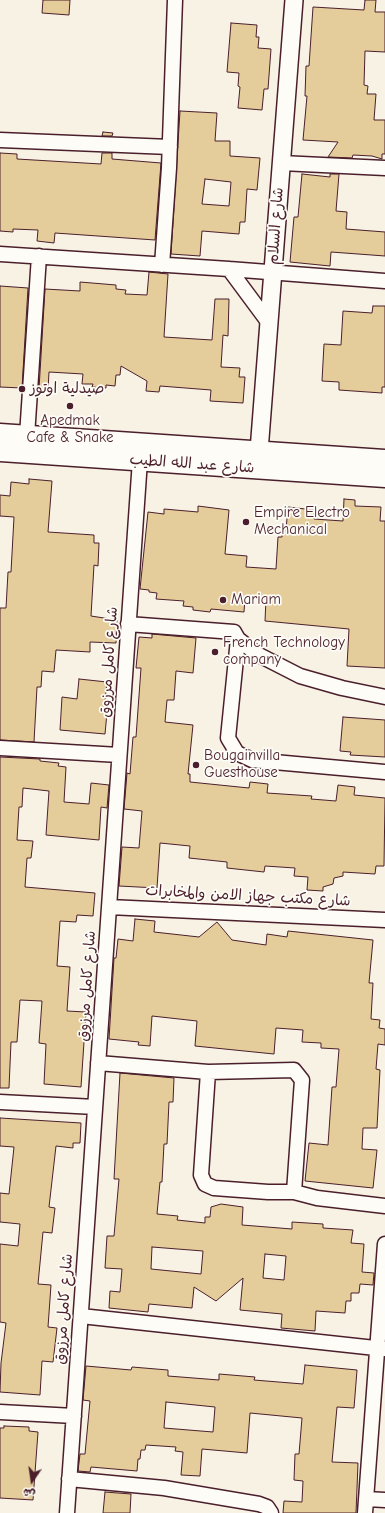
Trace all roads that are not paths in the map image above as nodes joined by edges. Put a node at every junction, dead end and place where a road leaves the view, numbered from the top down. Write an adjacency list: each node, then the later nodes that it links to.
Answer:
1 (175, 0): 4 (street)
2 (294, 0): 5 (street, شارع السلام)
3 (0, 140): 4 (street)
4 (170, 147): 9 (street)
5 (281, 163): 6 (street); 11 (street, شارع السلام)
6 (385, 168)
7 (0, 254): 8 (street)
8 (39, 256): 9 (street); 15 (street)
9 (162, 265): 10 (street)
10 (229, 269): 11 (street); 13 (street)
11 (272, 273): 12 (street); 13 (street, شارع السلام)
12 (385, 281)
13 (269, 323): 18 (street, شارع السلام)
14 (0, 434): 15 (main road, شارع عبد الله الطيب)
15 (28, 436): 18 (main road, شارع عبد الله الطيب)
16 (0, 451): 17 (main road, شارع عبد الله الطيب)
17 (140, 460): 18 (main road, شارع عبد الله الطيب); 21 (street, شارع كامل مرزوق)
18 (258, 460): 19 (main road, شارع عبد الله الطيب); 20 (main road, شارع عبد الله الطيب)
19 (385, 460)
20 (385, 477)
21 (128, 624): 22 (street); 25 (street, شارع كامل مرزوق)
22 (238, 639): 23 (street); 26 (street)
23 (385, 696)
24 (0, 748): 25 (street)
25 (119, 755): 27 (street, شارع كامل مرزوق)
26 (385, 772)
27 (109, 906): 28 (street, شارع مكتب جهاز الامن والمخابرات); 29 (street, شارع كامل مرزوق)
28 (385, 920)
29 (98, 1063): 30 (street); 32 (street, شارع كامل مرزوق)
30 (208, 1072): 33 (street); 33 (street)
31 (0, 1102): 32 (street)
32 (95, 1107): 36 (street, شارع كامل مرزوق)
33 (294, 1192): 34 (street)
34 (385, 1206)
35 (385, 1244): 37 (street)
36 (81, 1316): 37 (street); 39 (street, شارع كامل مرزوق)
37 (381, 1349): 41 (street)
38 (0, 1412): 39 (street)
39 (74, 1416): 40 (street, شارع كامل مرزوق)
40 (69, 1479): 43 (street, شارع كامل مرزوق); 44 (street)
41 (366, 1499): 42 (street); 45 (street)
42 (385, 1500)
43 (66, 1513)
44 (271, 1513)
45 (365, 1513)

